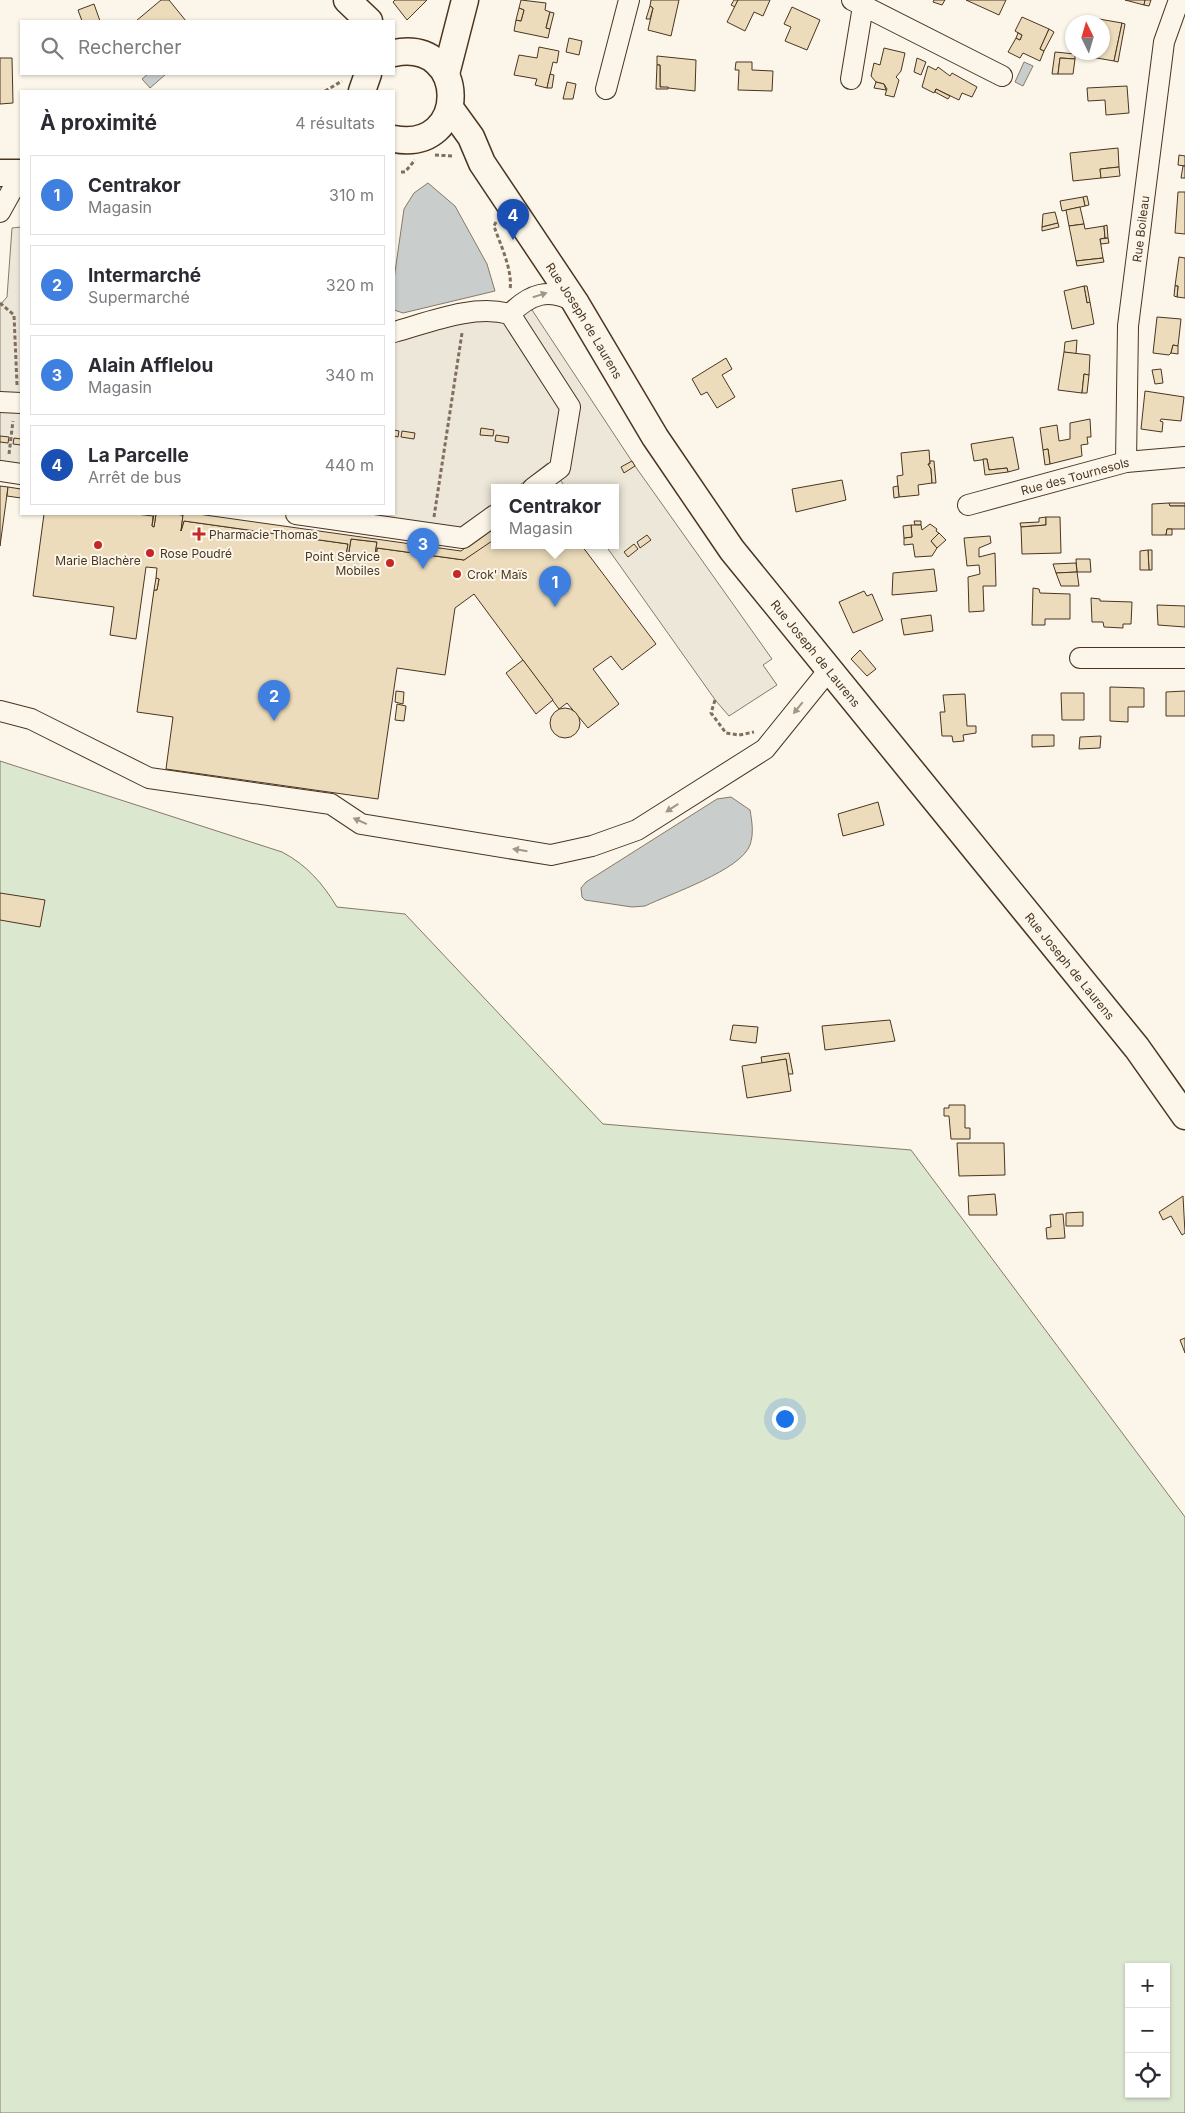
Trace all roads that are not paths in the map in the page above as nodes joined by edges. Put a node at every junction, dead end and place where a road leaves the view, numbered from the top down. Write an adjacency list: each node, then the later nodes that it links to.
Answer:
1 (347, 0): 6 (main road); 7 (main road)
2 (464, 0): 8 (main road); 9 (main road)
3 (628, 0): 12 (street)
4 (1180, 0): 27 (street, Rue Boileau)
5 (860, 2): 10 (street); 11 (street)
6 (356, 20)
7 (368, 20)
8 (402, 50): 9 (main road)
9 (446, 74): 13 (main road)
10 (1002, 76)
11 (851, 79)
12 (606, 89)
13 (450, 108): 14 (main road); 16 (main road, Rue Joseph de Laurens)
14 (429, 136): 15 (main road); 16 (main road, Rue Joseph de Laurens)
15 (395, 139)
16 (482, 163): 21 (main road, Rue Joseph de Laurens)
17 (0, 173): 18 (main road)
18 (20, 174)
19 (20, 176): 20 (street)
20 (0, 212)
21 (574, 302): 22 (street, one-way to 21); 36 (main road, Rue Joseph de Laurens)
22 (506, 313): 23 (street); 30 (street)
23 (395, 332)
24 (0, 402): 25 (street)
25 (20, 403)
26 (1185, 457): 27 (street, Rue des Tournesols)
27 (1126, 462): 31 (street, Rue des Tournesols)
28 (0, 471): 29 (street)
29 (20, 474)
30 (538, 484)
31 (968, 505)
32 (303, 515): 33 (street)
33 (491, 518)
34 (1080, 658): 35 (street)
35 (1185, 658)
36 (828, 671): 37 (street, one-way to 37); 38 (main road, Rue Joseph de Laurens)
37 (0, 711)
38 (1185, 1116)

